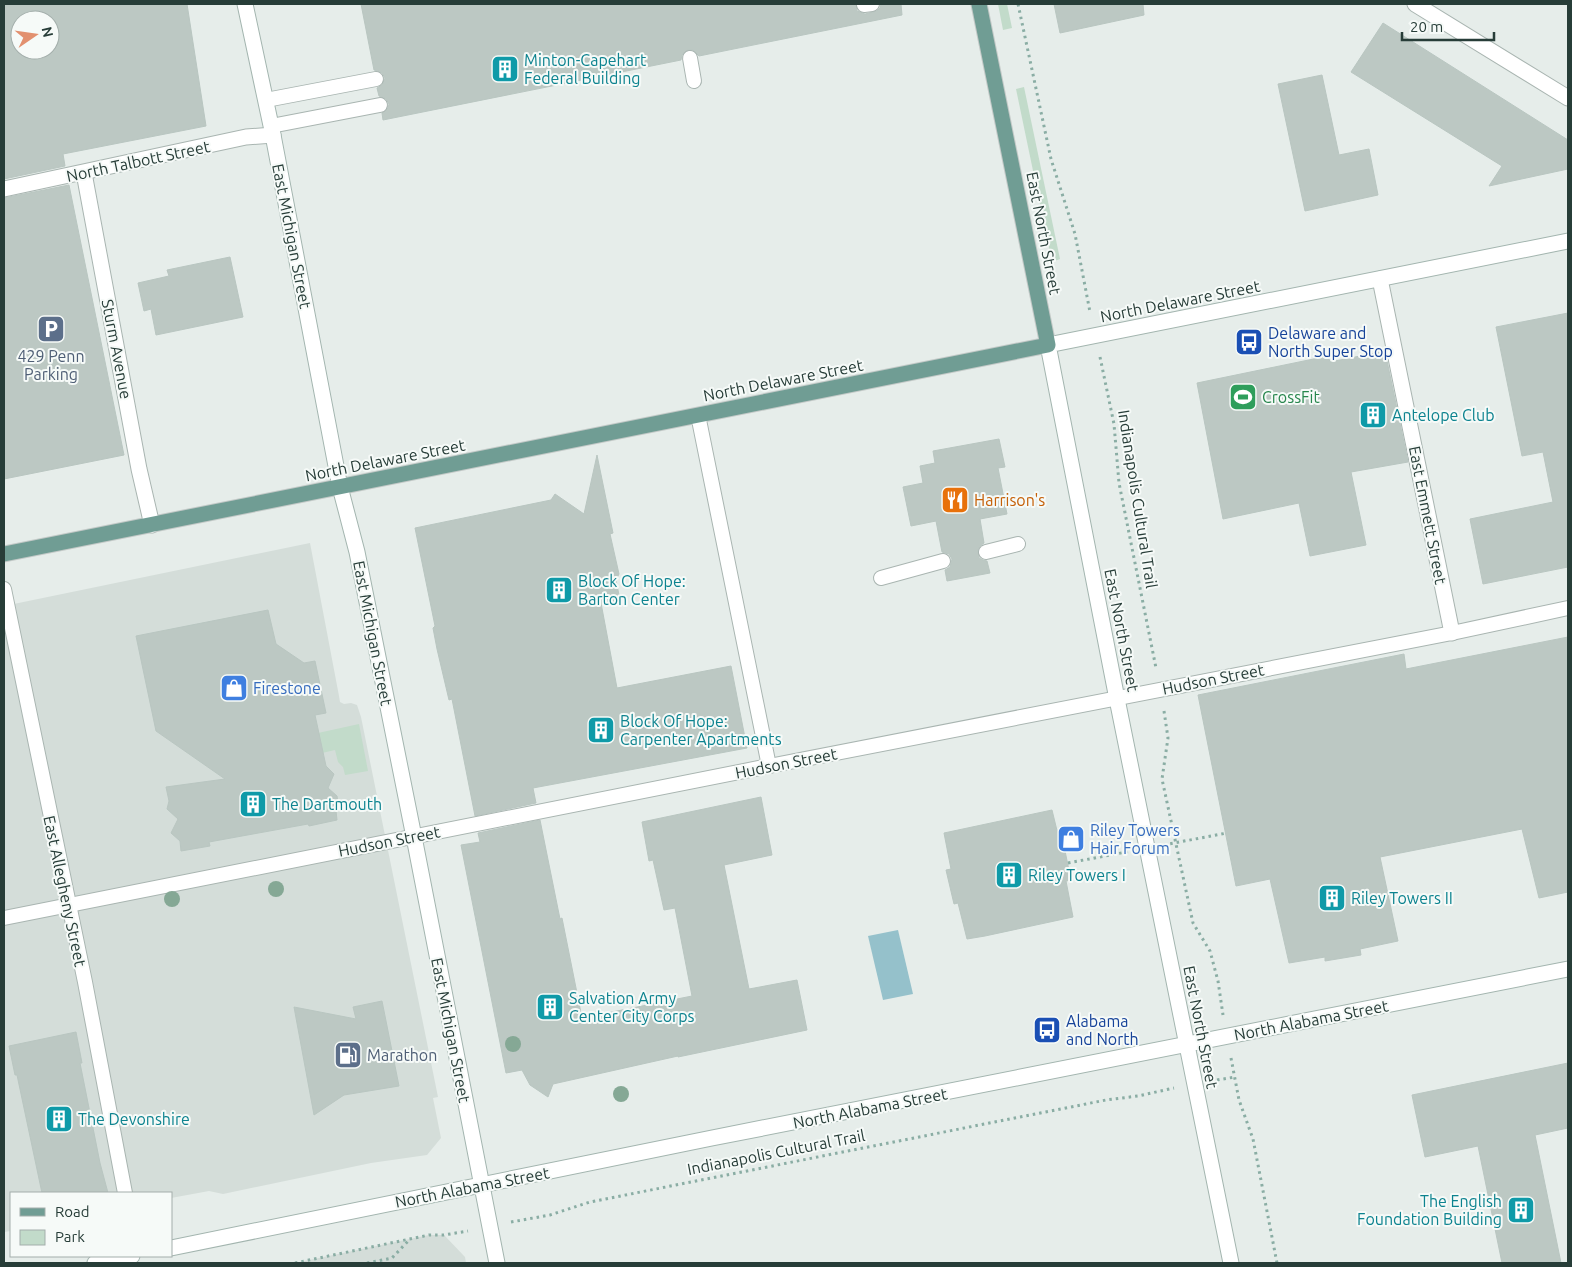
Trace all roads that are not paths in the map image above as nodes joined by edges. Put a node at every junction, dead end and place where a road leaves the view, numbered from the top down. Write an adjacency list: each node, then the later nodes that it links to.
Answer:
1 (245, 4): 9 (main road, East Michigan Street)
2 (979, 4): 16 (main road, East North Street)
3 (1416, 4): 4 (main road)
4 (1435, 10): 8 (main road)
5 (690, 58): 7 (lane)
6 (376, 79): 9 (lane)
7 (694, 81)
8 (1568, 98)
9 (266, 100): 11 (main road, East Michigan Street)
10 (380, 105): 11 (lane)
11 (272, 131): 12 (main road, North Talbott Street); 18 (main road, East Michigan Street)
12 (84, 173): 13 (main road, North Talbott Street); 19 (main road, Sturm Avenue)
13 (4, 189)
14 (1568, 241): 15 (main road, North Delaware Street)
15 (1380, 279): 16 (main road, North Delaware Street); 27 (main road, East Emmett Street)
16 (1048, 345): 17 (main road, North Delaware Street); 28 (main road, East North Street)
17 (698, 415): 18 (main road, North Delaware Street); 29 (lane)
18 (340, 487): 19 (main road, North Delaware Street); 30 (main road, East Michigan Street)
19 (152, 525): 22 (main road, North Delaware Street)
20 (1018, 544): 21 (lane)
21 (986, 552)
22 (4, 554)
23 (943, 561): 24 (lane)
24 (880, 578)
25 (4, 589): 31 (lane, East Allegheny Street)
26 (1568, 608): 27 (lane, Hudson Street)
27 (1452, 633): 28 (lane, Hudson Street)
28 (1117, 699): 29 (lane, Hudson Street); 34 (main road, East North Street)
29 (769, 766): 30 (lane, Hudson Street)
30 (414, 837): 31 (lane, Hudson Street); 35 (main road, East Michigan Street)
31 (68, 904): 32 (lane, Hudson Street); 36 (lane, East Allegheny Street)
32 (4, 918)
33 (1568, 969): 34 (main road, North Alabama Street)
34 (1187, 1045): 35 (main road, North Alabama Street); 41 (main road, East North Street)
35 (481, 1185): 37 (main road, North Alabama Street); 40 (main road, East Michigan Street)
36 (125, 1192)
37 (172, 1248)
38 (127, 1257): 39 (main road)
39 (95, 1263)
40 (497, 1263)
41 (1231, 1263)

